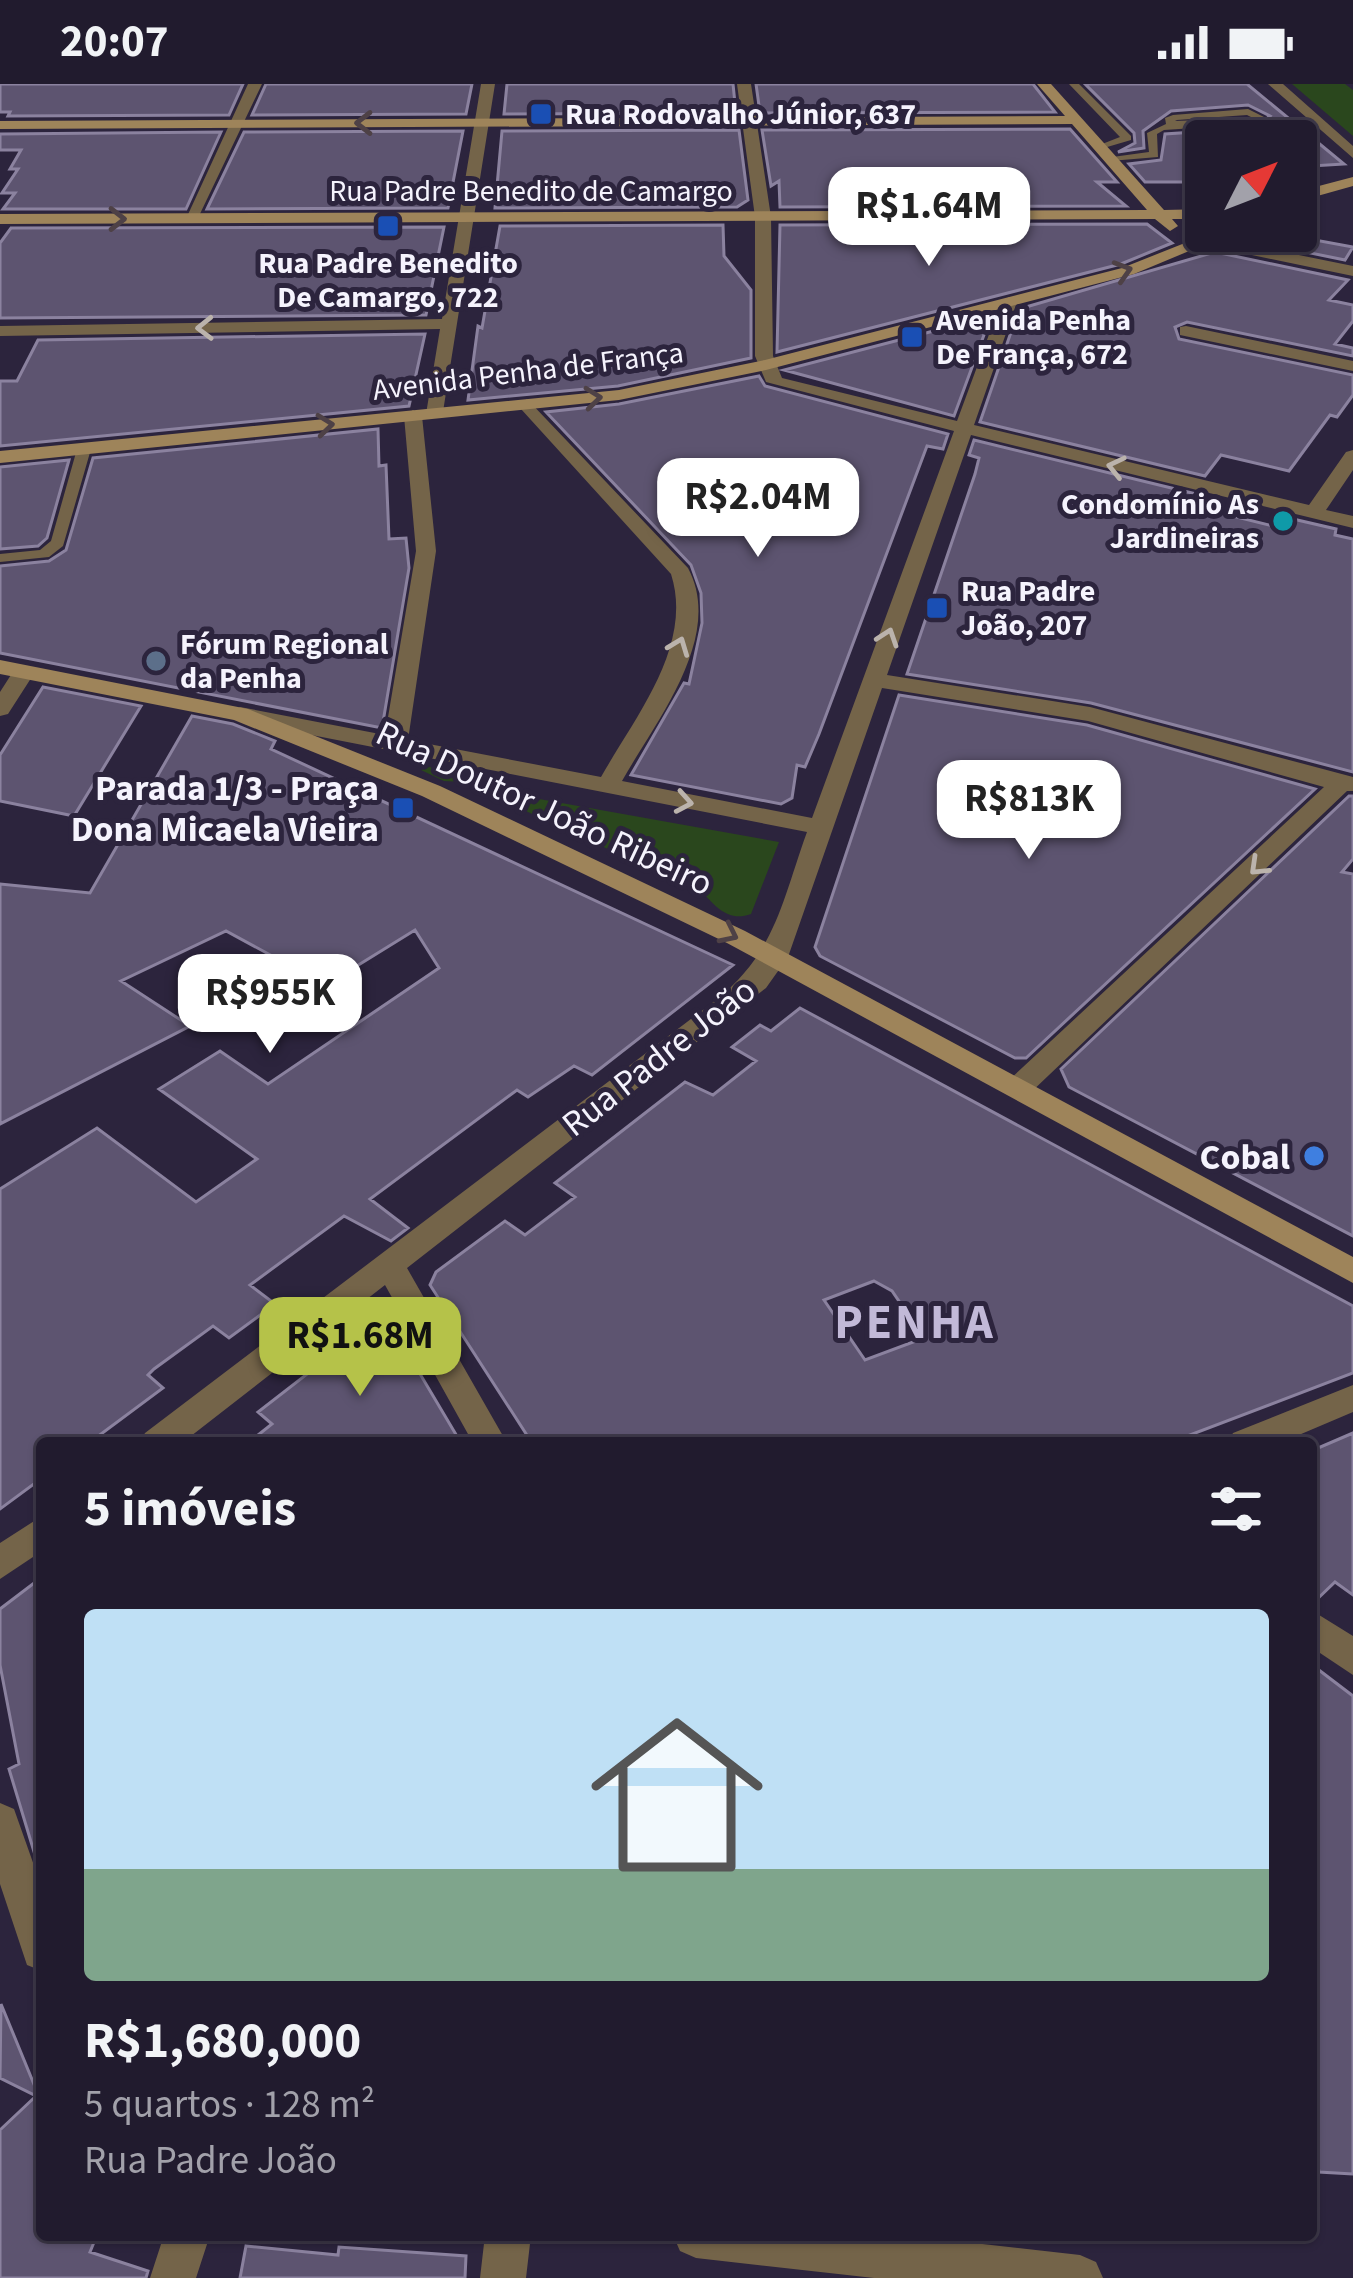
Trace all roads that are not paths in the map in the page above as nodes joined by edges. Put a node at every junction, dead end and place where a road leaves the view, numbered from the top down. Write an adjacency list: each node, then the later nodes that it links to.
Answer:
1 (255, 84): 10 (street)
2 (488, 84): 9 (street)
3 (744, 84): 8 (street)
4 (1044, 84): 7 (main road)
5 (1074, 84): 13 (lane)
6 (1275, 84): 16 (street)
7 (1076, 120): 8 (main road); 15 (main road)
8 (749, 122): 9 (main road); 23 (street)
9 (481, 123): 10 (main road, one-way to 10); 26 (street)
10 (238, 124): 11 (main road); 24 (street)
11 (0, 125)
12 (1174, 126): 12 (lane); 14 (lane)
13 (1127, 138): 14 (lane); 15 (lane)
14 (1154, 138): 15 (lane)
15 (1106, 153): 18 (main road)
16 (1353, 154)
17 (1353, 181): 19 (main road)
18 (1133, 184): 20 (main road); 22 (main road)
19 (1317, 192)
20 (1185, 199)
21 (1185, 215): 22 (main road, Rua Padre Benedito de Camargo)
22 (1161, 216): 23 (main road, Rua Padre Benedito de Camargo); 27 (main road)
23 (763, 217): 26 (main road, Rua Padre Benedito de Camargo); 35 (street)
24 (190, 218): 25 (main road, Rua Padre Benedito de Camargo, one-way to 24); 26 (main road, Rua Padre Benedito de Camargo)
25 (0, 219)
26 (465, 220): 32 (street)
27 (1185, 234)
28 (1185, 249): 31 (main road, Avenida Penha de França, one-way to 28)
29 (1244, 252): 30 (street)
30 (1353, 271)
31 (1009, 302): 35 (main road, Avenida Penha de França); 39 (street, Rua Padre João)
32 (448, 324): 34 (street, one-way to 34); 38 (street)
33 (1186, 331): 36 (street)
34 (0, 332)
35 (766, 365): 37 (main road, Avenida Penha de França, one-way to 35); 39 (street)
36 (1353, 366)
37 (527, 405): 38 (main road, Avenida Penha de França); 52 (street, one-way to 37)
38 (424, 415): 40 (main road, Avenida Penha de França, one-way to 38); 50 (street)
39 (961, 430): 43 (street, one-way to 39); 47 (street, Rua Padre João, one-way to 39)
40 (83, 449): 42 (main road, Avenida Penha de França); 45 (lane)
41 (1353, 456): 43 (street)
42 (0, 458)
43 (1315, 513): 44 (street)
44 (1353, 522)
45 (0, 558)
46 (12, 670): 48 (street); 49 (main road, Rua Doutor João Ribeiro)
47 (873, 680): 51 (street); 53 (street, Rua Padre João)
48 (0, 709)
49 (240, 714): 50 (street); 54 (main road, Rua Doutor João Ribeiro, one-way to 54)
50 (396, 741): 52 (street)
51 (1347, 784): 55 (street, one-way to 55)
52 (607, 788): 53 (street, one-way to 53)
53 (822, 827): 54 (street, Rua Padre João)
54 (775, 957): 55 (main road, Rua Doutor João Ribeiro); 56 (street, Rua Padre João)
55 (1017, 1089): 57 (main road, Rua Doutor João Ribeiro)
56 (389, 1264): 59 (street, Rua Padre João); 60 (street)
57 (1353, 1271)
58 (1353, 1398): 61 (street)
59 (165, 1437)
60 (487, 1437)
61 (1259, 1437)
62 (36, 1537): 63 (street)
63 (0, 1564)
64 (1317, 1630): 65 (street)
65 (1353, 1658)
66 (0, 1822): 67 (street)
67 (36, 1932)
68 (185, 2241): 71 (street)
69 (507, 2241): 72 (street)
70 (749, 2241): 73 (street)
71 (173, 2278)
72 (502, 2278)
73 (1080, 2278)

